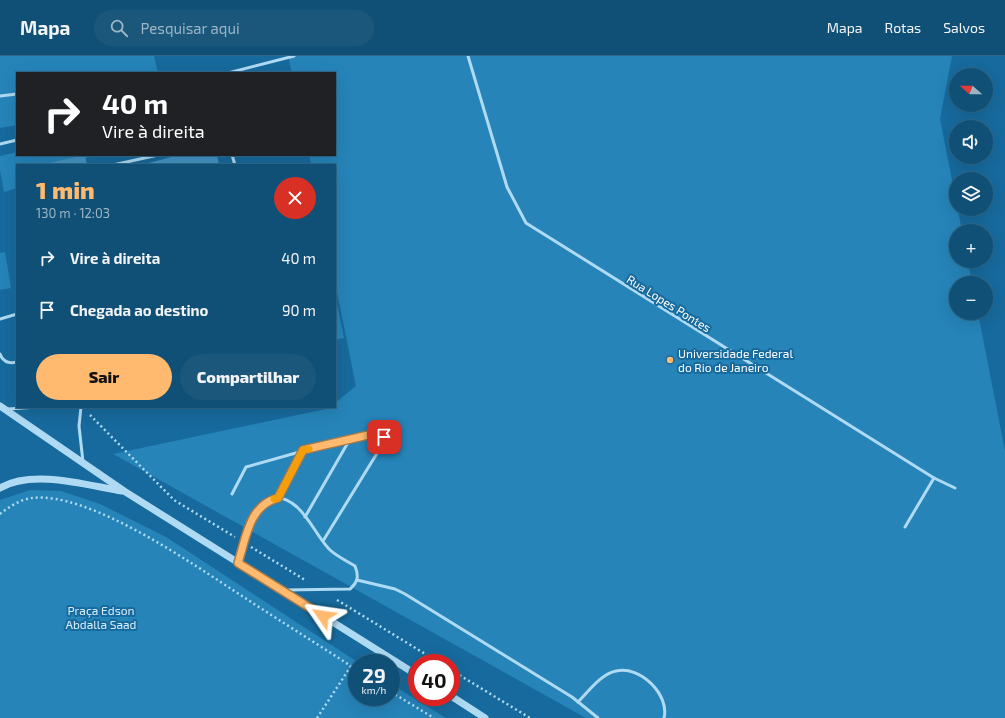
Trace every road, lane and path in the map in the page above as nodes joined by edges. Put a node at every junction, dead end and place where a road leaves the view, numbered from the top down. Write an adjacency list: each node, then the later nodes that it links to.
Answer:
1 (294, 56): 3 (lane)
2 (468, 56): 20 (lane, Rua Lopes Pontes)
3 (232, 72)
4 (16, 94): 5 (lane)
5 (0, 96)
6 (16, 140): 7 (lane)
7 (0, 144)
8 (154, 156): 9 (lane)
9 (118, 164)
10 (16, 314): 11 (lane)
11 (0, 319)
12 (0, 354): 13 (lane)
13 (16, 362)
14 (1, 408): 15 (lane); 19 (street)
15 (16, 408)
16 (81, 408): 19 (lane)
17 (350, 439): 18 (lane); 27 (lane); 29 (lane)
18 (303, 450): 24 (lane); 25 (lane)
19 (83, 464): 23 (street)
20 (934, 478): 22 (lane, Rua Lopes Pontes); 28 (lane)
21 (0, 488): 23 (street)
22 (955, 488)
23 (124, 491): 30 (street)
24 (232, 494)
25 (278, 498): 27 (lane); 30 (lane)
26 (0, 514): 33 (path)
27 (305, 516): 29 (lane)
28 (905, 527)
29 (323, 541): 31 (lane)
30 (238, 563): 32 (street)
31 (357, 580): 32 (lane); 39 (lane)
32 (282, 590): 34 (street)
33 (348, 664)
34 (408, 669)
35 (348, 671): 40 (path)
36 (460, 675): 43 (path)
37 (400, 697): 41 (path)
38 (460, 702): 42 (street)
39 (578, 702): 44 (lane); 45 (lane)
40 (317, 718)
41 (434, 718)
42 (485, 718)
43 (530, 718)
44 (598, 718)
45 (664, 718)

